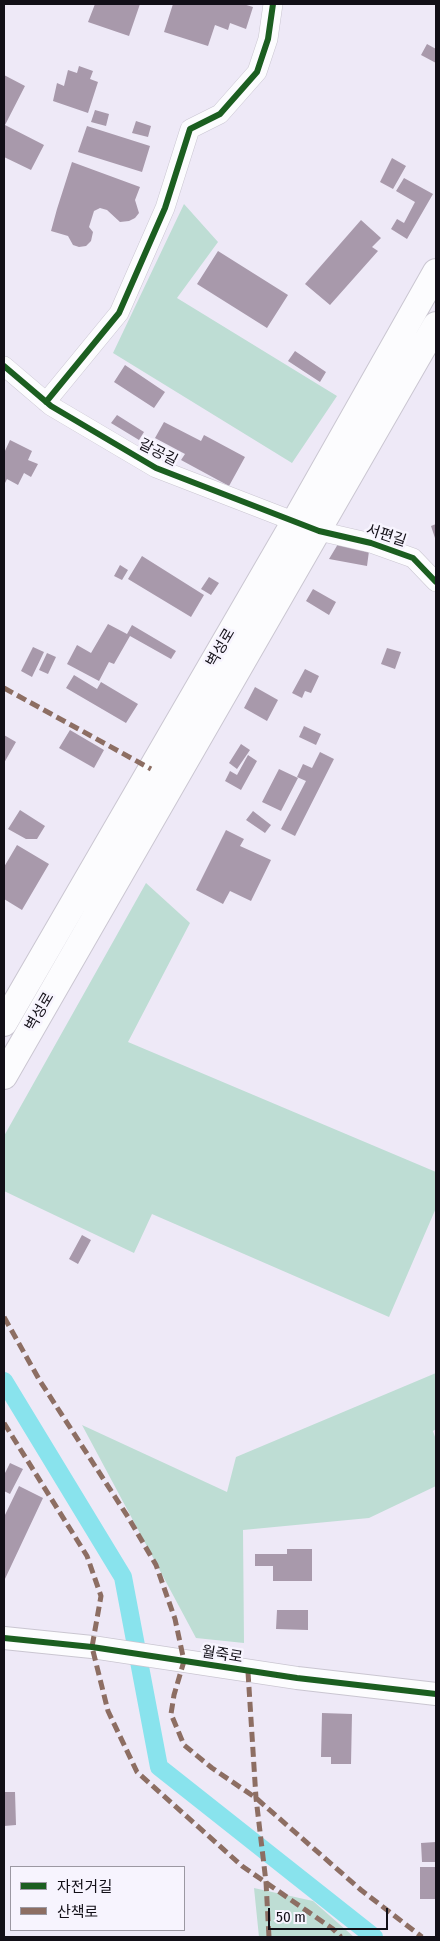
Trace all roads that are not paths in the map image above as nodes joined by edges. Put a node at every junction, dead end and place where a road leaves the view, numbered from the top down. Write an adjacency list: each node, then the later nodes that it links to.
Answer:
1 (273, 4): 5 (street)
2 (436, 272): 6 (main road, 벽성로)
3 (436, 325): 7 (main road, 벽성로)
4 (4, 366): 5 (street, 갈공길)
5 (46, 402): 6 (street, 갈공길)
6 (295, 521): 7 (street, 갈공길); 9 (main road, 벽성로)
7 (318, 530): 8 (street, 서편길); 10 (main road, 벽성로)
8 (436, 582)
9 (4, 1023)
10 (4, 1076)
11 (4, 1638): 12 (street, 월죽로)
12 (436, 1694)

